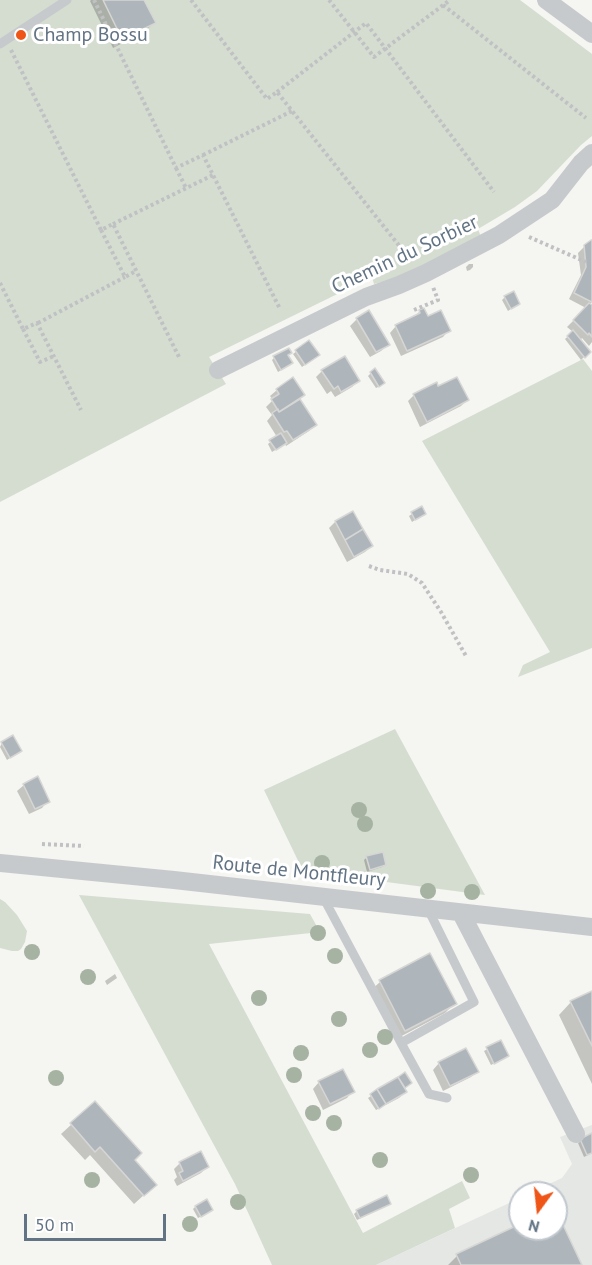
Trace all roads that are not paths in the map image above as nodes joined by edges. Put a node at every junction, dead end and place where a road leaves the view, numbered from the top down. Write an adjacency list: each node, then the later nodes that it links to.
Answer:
1 (67, 0): 4 (lane)
2 (546, 0): 3 (street)
3 (592, 34)
4 (3, 42)
5 (592, 153): 6 (street, Chemin du Sorbier)
6 (218, 369)
7 (0, 863): 8 (street, Route de Montfleury)
8 (323, 897): 9 (street, Route de Montfleury); 12 (lane)
9 (428, 909): 10 (street, Route de Montfleury); 12 (lane)
10 (461, 913): 11 (street, Route de Montfleury); 14 (street)
11 (592, 927)
12 (401, 1043): 13 (lane)
13 (447, 1098)
14 (576, 1134)

